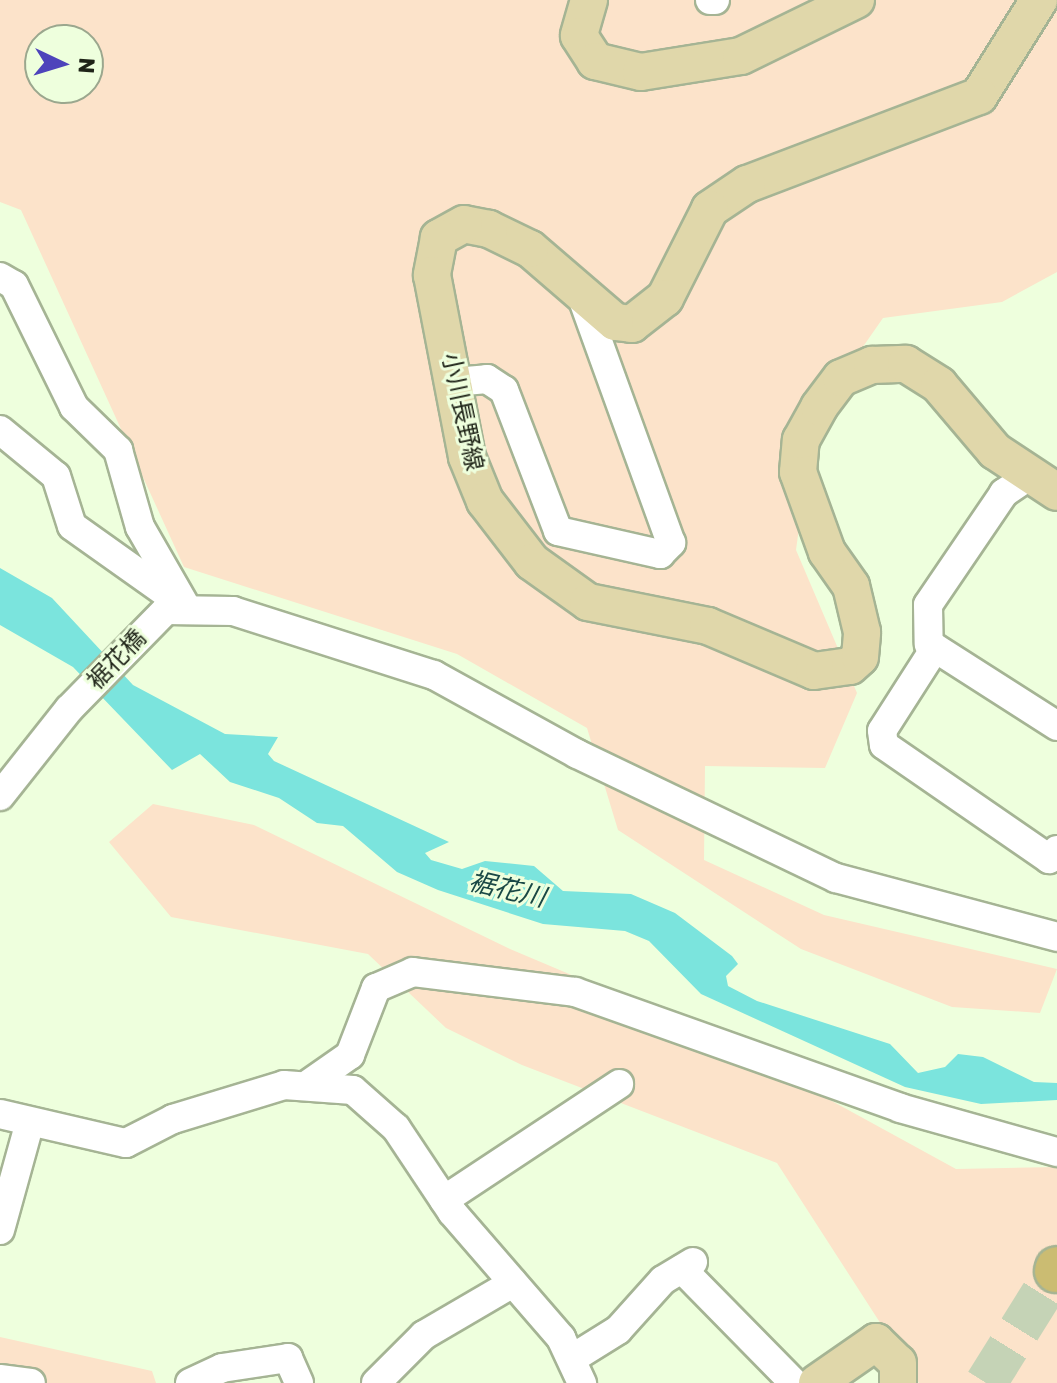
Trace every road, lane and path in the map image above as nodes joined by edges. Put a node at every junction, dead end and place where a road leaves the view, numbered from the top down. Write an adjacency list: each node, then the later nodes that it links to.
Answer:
1 (589, 0): 2 (main road)
2 (856, 0)
3 (1039, 0): 5 (main road, 小川長野線)
4 (0, 277): 9 (street)
5 (578, 287): 6 (main road, 小川長野線); 6 (street)
6 (454, 382): 8 (main road, 小川長野線)
7 (0, 430): 9 (street)
8 (1042, 485): 10 (street)
9 (176, 609): 12 (street, 裾花橋); 14 (street)
10 (935, 648): 11 (street); 13 (street)
11 (1057, 726)
12 (0, 796)
13 (1057, 850)
14 (1057, 937)
15 (310, 1083): 18 (street); 19 (street); 20 (street)
16 (619, 1084): 20 (street)
17 (0, 1114): 18 (street)
18 (30, 1122): 21 (street)
19 (1057, 1152)
20 (444, 1200): 22 (street)
21 (0, 1230)
22 (513, 1283): 23 (street); 28 (street)
23 (577, 1371): 29 (street)
24 (0, 1379): 25 (street)
25 (31, 1383)
26 (190, 1383): 27 (street)
27 (299, 1383)
28 (376, 1383)
29 (794, 1383)
30 (817, 1383): 31 (main road)
31 (898, 1383)

